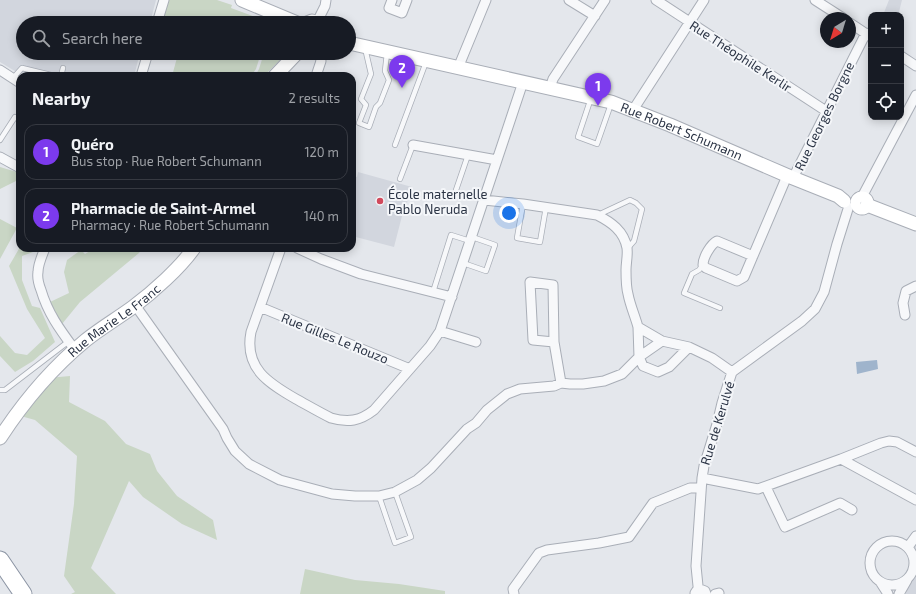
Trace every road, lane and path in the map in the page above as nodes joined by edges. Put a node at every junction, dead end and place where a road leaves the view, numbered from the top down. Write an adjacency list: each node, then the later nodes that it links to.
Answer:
1 (164, 0): 13 (street)
2 (242, 0): 14 (street)
3 (326, 0): 15 (street)
4 (392, 0): 5 (street)
5 (407, 0)
6 (486, 0): 30 (street)
7 (569, 0): 16 (street)
8 (605, 0): 16 (street)
9 (656, 0): 17 (street, Rue Théophile Kerlir)
10 (704, 0): 17 (street)
11 (815, 0): 12 (street)
12 (833, 12)
13 (159, 16)
14 (280, 16)
15 (319, 16)
16 (595, 16): 40 (street)
17 (690, 22): 44 (street); 45 (street, Rue Théophile Kerlir)
18 (856, 27): 19 (street)
19 (868, 35): 45 (street, Rue Georges Borgne)
20 (356, 44): 21 (street, Rue Robert Schumann)
21 (365, 46): 22 (street, Rue Robert Schumann); 22 (lane)
22 (387, 52): 27 (street, Rue Robert Schumann)
23 (904, 58): 28 (street)
24 (146, 60): 35 (street)
25 (290, 60): 36 (street)
26 (321, 60): 37 (street)
27 (426, 60): 30 (street, Rue Robert Schumann); 48 (lane)
28 (916, 66)
29 (63, 68): 34 (lane)
30 (458, 68): 39 (street, Rue Robert Schumann)
31 (0, 70): 38 (street)
32 (20, 72): 33 (lane)
33 (38, 72)
34 (62, 72)
35 (142, 72)
36 (279, 72)
37 (317, 72)
38 (16, 80)
39 (523, 82): 40 (street, Rue Robert Schumann); 52 (street)
40 (550, 88): 42 (street, Rue Robert Schumann)
41 (916, 97): 58 (street, Rue de Kerulvé)
42 (591, 98): 43 (street, Rue Robert Schumann); 43 (lane)
43 (611, 102): 44 (street, Rue Robert Schumann)
44 (633, 110): 54 (street, Rue Robert Schumann)
45 (826, 111): 54 (street, Rue Georges Borgne)
46 (16, 118): 47 (lane)
47 (0, 140)
48 (395, 145)
49 (413, 145): 50 (street); 55 (lane)
50 (468, 155): 52 (street); 56 (lane)
51 (0, 157): 53 (street)
52 (497, 160): 57 (street)
53 (16, 166)
54 (790, 177): 58 (street, Rue Robert Schumann); 69 (street, Rue Georges Borgne)
55 (400, 179)
56 (456, 190)
57 (484, 200): 59 (street); 63 (street)
58 (855, 203): 62 (street, Rue Robert Schumann); 88 (street, Rue de Kerulvé)
59 (523, 204): 60 (street); 60 (lane)
60 (546, 207): 61 (street)
61 (597, 215): 64 (street); 64 (lane)
62 (916, 224)
63 (471, 239): 70 (street); 70 (lane); 73 (lane)
64 (627, 249): 79 (street)
65 (43, 252): 84 (street)
66 (190, 252): 75 (street, Rue Marie Le Franc)
67 (280, 252): 76 (street)
68 (306, 252): 73 (street)
69 (753, 256): 71 (street); 71 (street, Rue Georges Borgne)
70 (463, 263): 74 (street)
71 (702, 265): 77 (lane)
72 (916, 286): 78 (street)
73 (433, 292): 74 (street)
74 (452, 297): 80 (street)
75 (135, 305): 84 (street, Rue Marie Le Franc); 98 (street)
76 (260, 307): 87 (street, Rue Gilles Le Rouzo); 87 (street)
77 (720, 308)
78 (905, 315)
79 (638, 327): 81 (street); 86 (street)
80 (440, 331): 82 (street); 87 (street)
81 (662, 341): 85 (street); 86 (street)
82 (476, 342)
83 (554, 342): 83 (street); 89 (street)
84 (72, 346): 90 (lane); 91 (street, Rue Marie Le Franc)
85 (689, 347): 86 (street); 88 (street)
86 (639, 357): 89 (street)
87 (410, 369)
88 (732, 372): 94 (street, Rue de Kerulvé)
89 (561, 383): 97 (street)
90 (0, 390)
91 (0, 438)
92 (916, 452): 93 (street)
93 (842, 459): 95 (street); 99 (street)
94 (702, 478): 95 (street); 96 (street, Rue de Kerulvé)
95 (766, 487): 100 (street)
96 (701, 488): 108 (street, Rue de Kerulvé); 111 (street)
97 (395, 492): 98 (street); 98 (lane)
98 (378, 496)
99 (916, 500)
100 (852, 510)
101 (916, 536): 102 (street)
102 (908, 547): 104 (street); 107 (street)
103 (0, 560): 110 (highway)
104 (915, 568): 106 (street)
105 (0, 580): 109 (highway)
106 (907, 580): 107 (street); 113 (street)
107 (881, 582): 112 (street)
108 (698, 592)
109 (9, 594)
110 (23, 594)
111 (514, 594)
112 (888, 594)
113 (898, 594)

